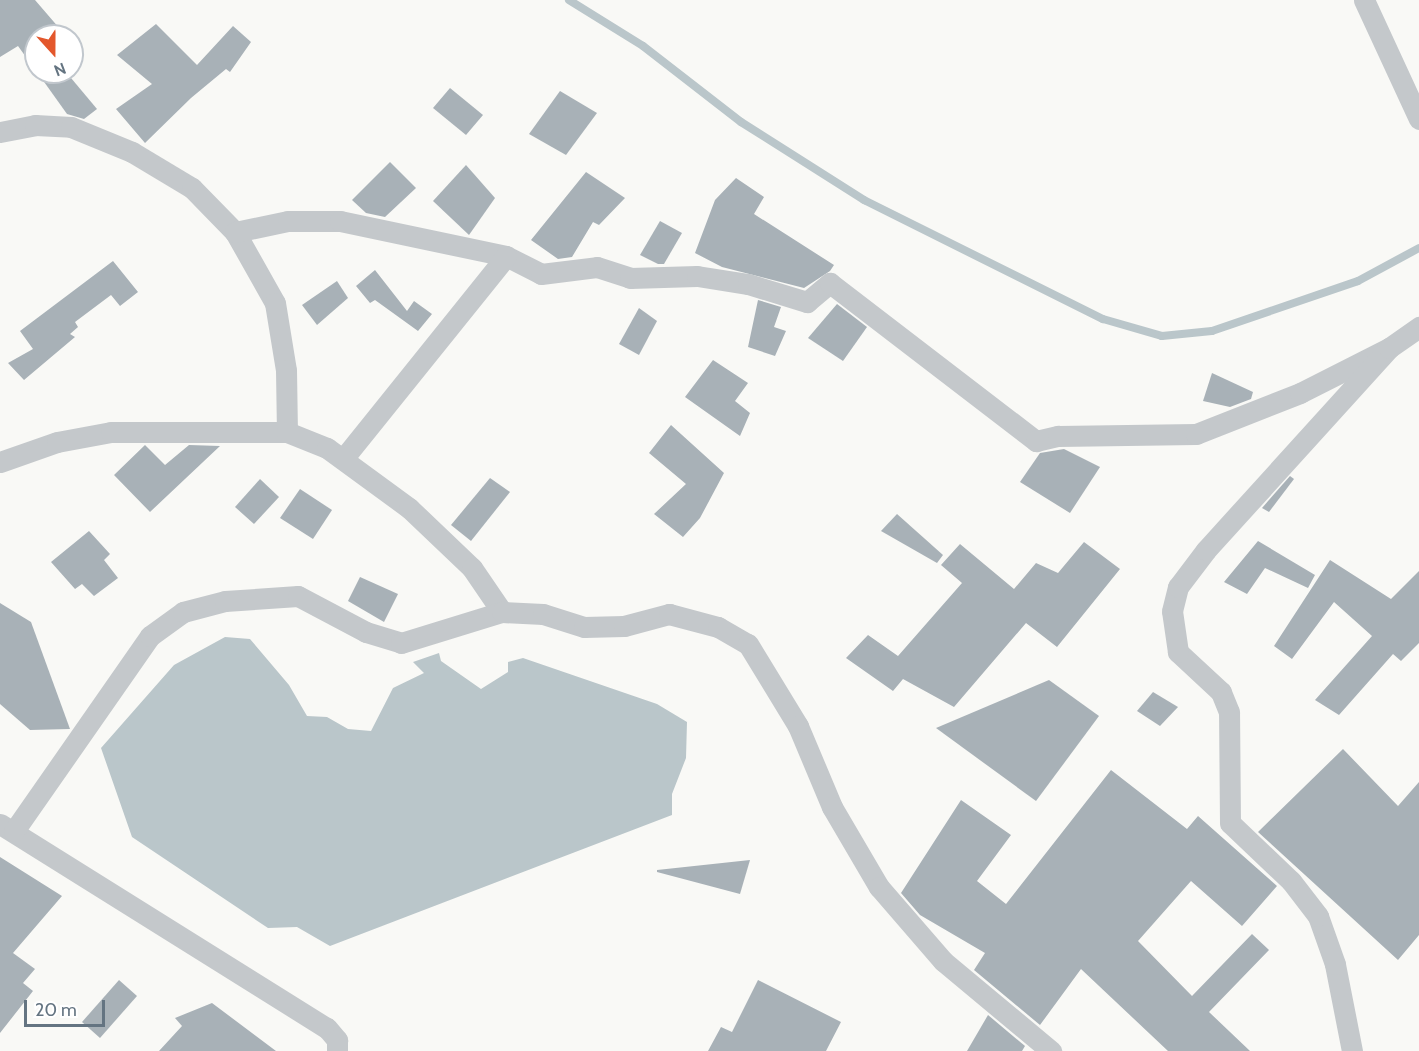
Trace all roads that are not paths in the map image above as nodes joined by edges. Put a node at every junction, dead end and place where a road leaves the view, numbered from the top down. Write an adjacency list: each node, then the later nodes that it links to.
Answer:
1 (1364, 0): 2 (street)
2 (1419, 119)
3 (0, 132): 4 (street)
4 (236, 232): 5 (street); 8 (street)
5 (506, 256): 7 (street); 9 (street)
6 (1419, 327): 7 (street)
7 (1389, 348): 15 (street)
8 (287, 432): 9 (street); 10 (street)
9 (343, 459): 11 (street)
10 (0, 462)
11 (502, 612): 12 (street); 14 (street)
12 (7, 827): 13 (street)
13 (337, 1051)
14 (1051, 1051)
15 (1352, 1051)

